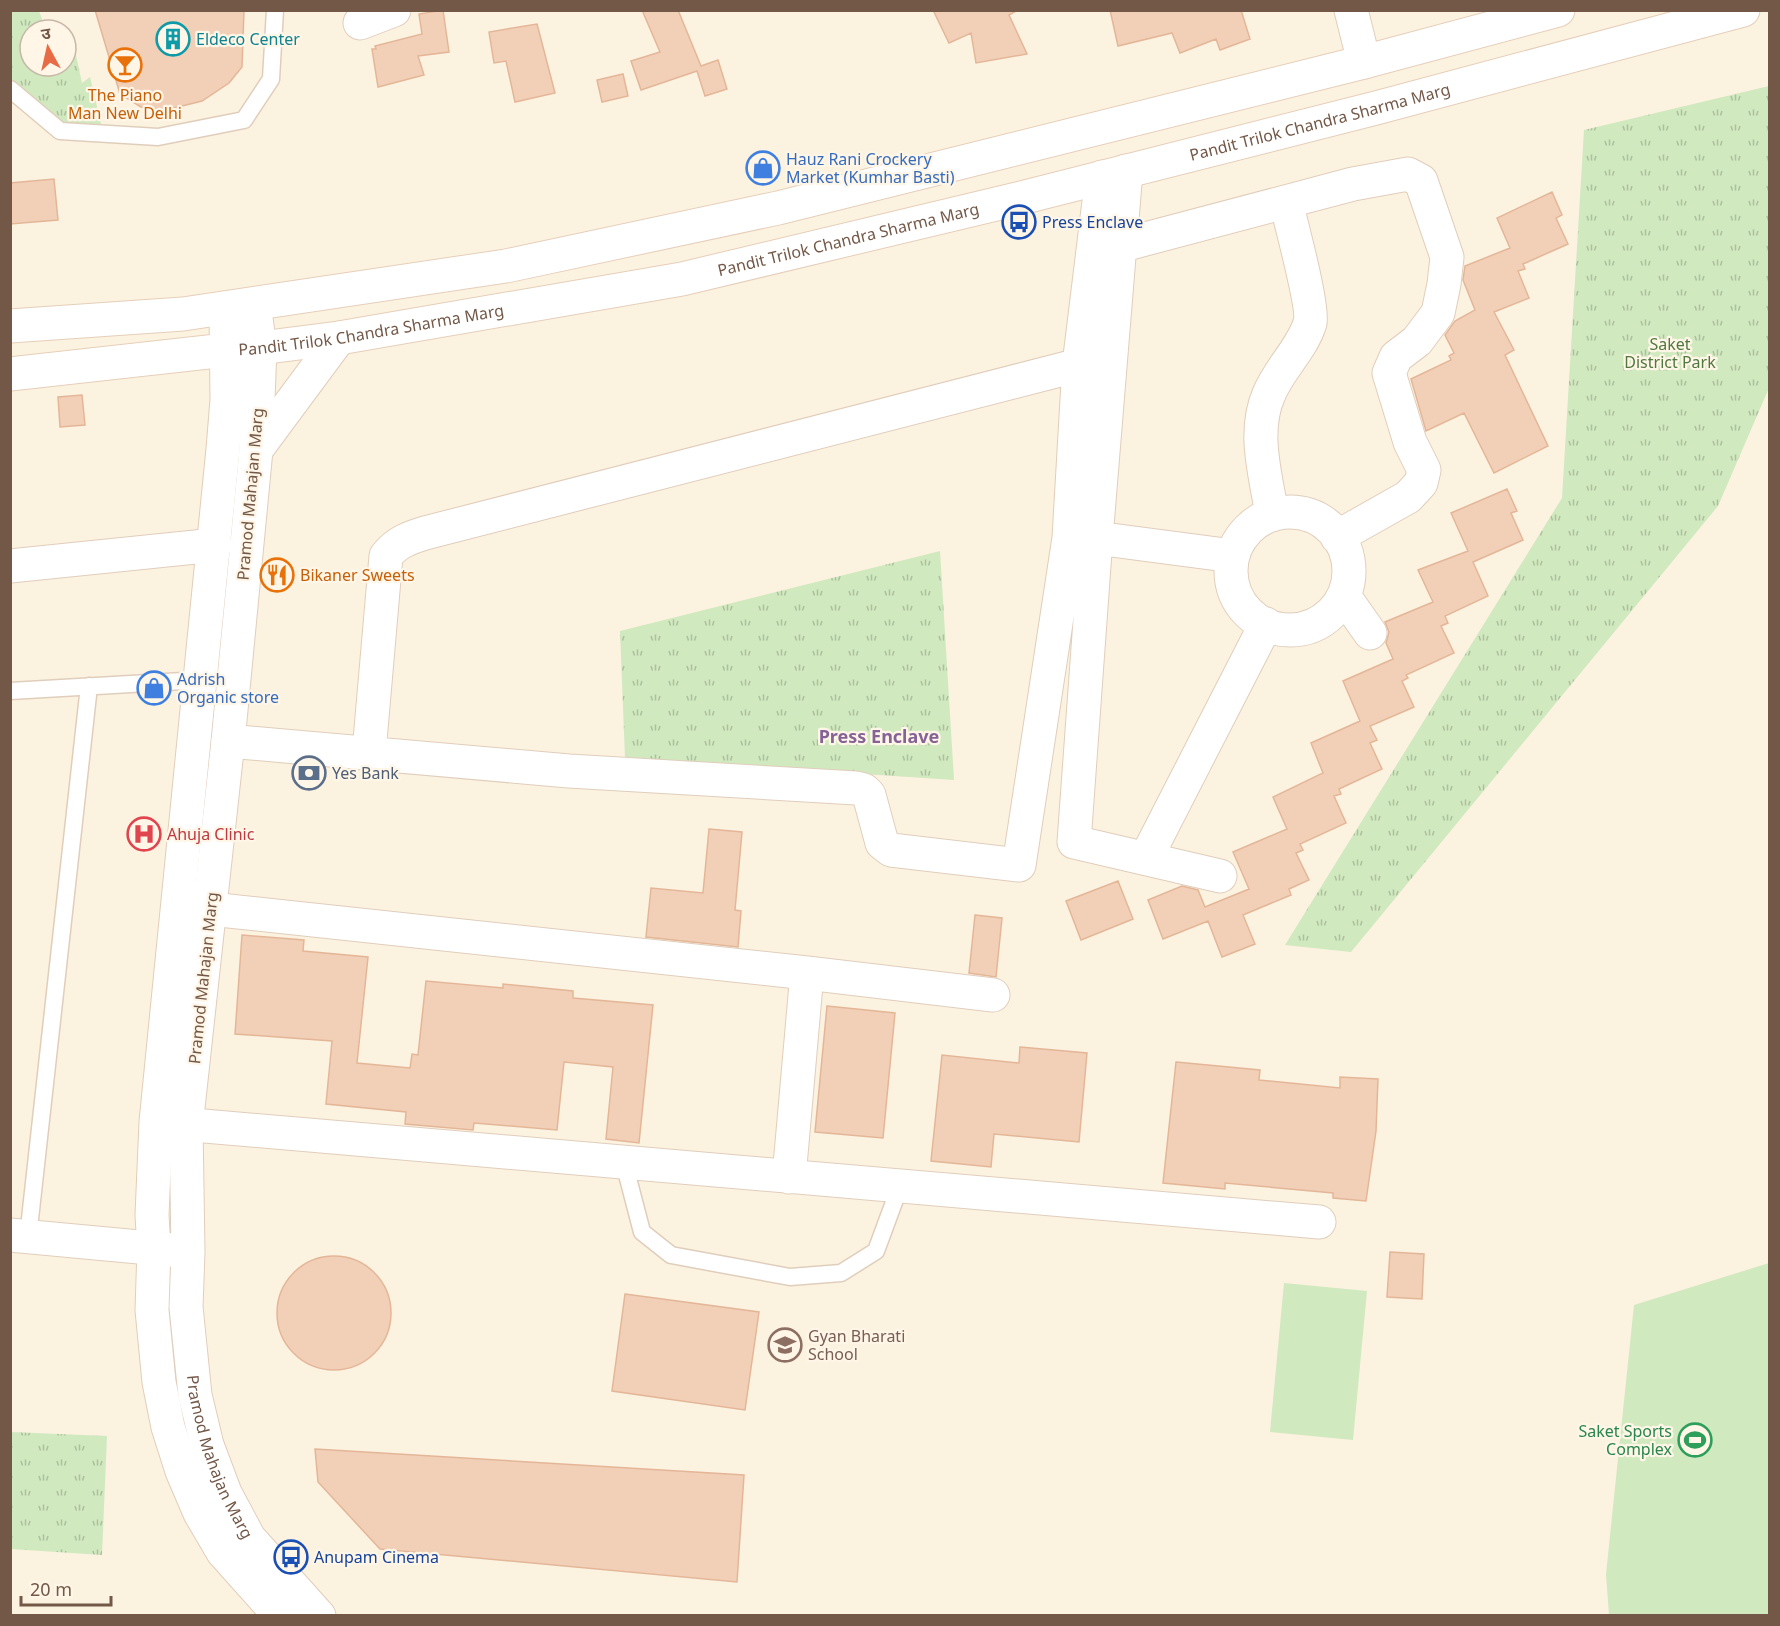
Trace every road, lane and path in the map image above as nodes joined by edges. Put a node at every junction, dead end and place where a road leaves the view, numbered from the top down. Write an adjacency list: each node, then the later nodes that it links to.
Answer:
1 (275, 10): 8 (lane)
2 (394, 10): 6 (street)
3 (1351, 10): 7 (street)
4 (1558, 10): 7 (street)
5 (1743, 10): 9 (street, Pandit Trilok Chandra Sharma Marg)
6 (360, 23)
7 (1364, 62): 12 (street)
8 (10, 89)
9 (1114, 174): 11 (street); 14 (street, Pandit Trilok Chandra Sharma Marg); 17 (street)
10 (1286, 202): 11 (street); 20 (street); 21 (street)
11 (1119, 246): 22 (street)
12 (240, 306): 13 (street); 15 (street, Pramod Mahajan Marg); 16 (street, Pramod Mahajan Marg)
13 (10, 326)
14 (339, 338): 15 (street, Pandit Trilok Chandra Sharma Marg); 19 (street)
15 (260, 348): 16 (street, Pandit Trilok Chandra Sharma Marg); 19 (street, Pramod Mahajan Marg)
16 (226, 350): 18 (street, Pandit Trilok Chandra Sharma Marg); 23 (street, Pramod Mahajan Marg)
17 (1079, 365): 33 (street); 33 (street)
18 (10, 374)
19 (256, 450): 32 (street, Pramod Mahajan Marg)
20 (1272, 515): 21 (street); 24 (street)
21 (1337, 537): 26 (street)
22 (1096, 538): 24 (street); 34 (street)
23 (214, 545): 25 (street); 29 (street, Pramod Mahajan Marg)
24 (1233, 556): 27 (street)
25 (10, 566)
26 (1344, 596): 27 (street); 28 (street)
27 (1266, 624): 34 (street)
28 (1370, 633)
29 (200, 680): 30 (lane); 39 (street, Pramod Mahajan Marg)
30 (89, 686): 31 (lane); 44 (lane)
31 (10, 691)
32 (228, 741): 33 (street); 36 (street, Pramod Mahajan Marg)
33 (369, 752)
34 (1146, 858): 35 (street)
35 (1220, 876)
36 (210, 909): 37 (street); 39 (street, Pramod Mahajan Marg)
37 (807, 973): 38 (street); 41 (street)
38 (993, 995)
39 (171, 1124): 40 (street); 45 (street, Pramod Mahajan Marg); 46 (street, Pramod Mahajan Marg)
40 (624, 1163): 41 (street); 42 (lane)
41 (789, 1177): 42 (street)
42 (900, 1186): 43 (street)
43 (1318, 1222)
44 (19, 1236): 45 (street)
45 (154, 1249): 46 (street); 48 (street, Pramod Mahajan Marg)
46 (188, 1251): 47 (street, Pramod Mahajan Marg)
47 (186, 1307): 48 (street); 50 (street, Pramod Mahajan Marg)
48 (152, 1310): 49 (street, Pramod Mahajan Marg)
49 (280, 1616)
50 (319, 1616)

